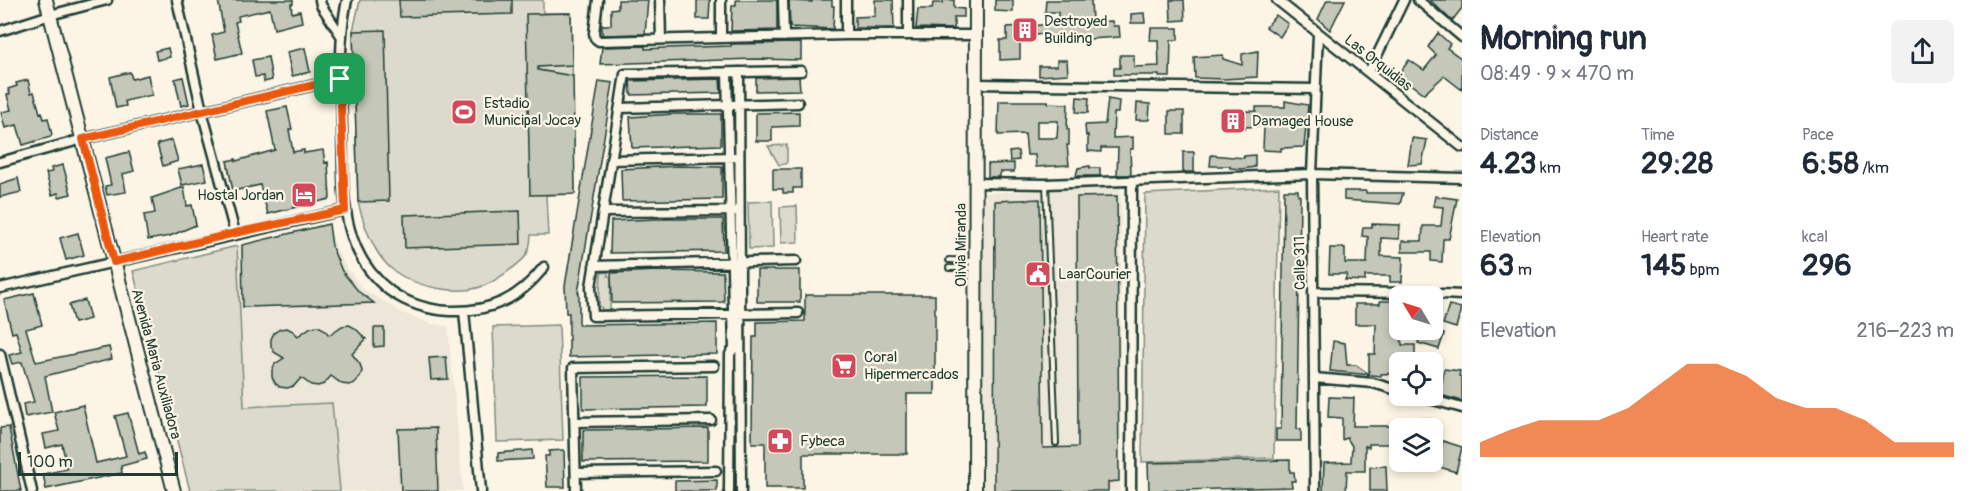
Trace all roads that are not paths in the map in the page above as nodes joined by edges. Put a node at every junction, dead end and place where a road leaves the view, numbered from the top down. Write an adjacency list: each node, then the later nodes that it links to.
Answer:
1 (46, 0): 16 (main road, Avenida Maria Auxiliadora)
2 (107, 0): 16 (street)
3 (177, 0): 38 (street)
4 (320, 0): 24 (street)
5 (347, 0): 24 (street)
6 (598, 0): 26 (street)
7 (660, 0): 26 (street)
8 (721, 0): 25 (street)
9 (783, 0): 22 (street)
10 (846, 0): 19 (street)
11 (908, 0): 20 (street)
12 (976, 0): 21 (main road, Olivia Miranda)
13 (1277, 0): 18 (street, Las Orquidias)
14 (1404, 0): 30 (street)
15 (1418, 0): 23 (street)
16 (50, 15): 17 (street); 39 (main road, Avenida Maria Auxiliadora)
17 (0, 31)
18 (1318, 34): 30 (street, Las Orquidias); 33 (street, Calle 311)
19 (846, 35): 20 (street); 22 (street)
20 (908, 35): 21 (street)
21 (976, 35): 32 (main road, Olivia Miranda)
22 (784, 37): 25 (street)
23 (1462, 37)
24 (342, 38): 31 (street)
25 (721, 38): 26 (street)
26 (661, 39)
27 (801, 71): 29 (street)
28 (727, 72): 29 (street); 35 (street); 37 (street)
29 (739, 72): 36 (street)
30 (1369, 72): 40 (street, Las Orquidias)
31 (340, 79): 38 (street); 50 (street)
32 (976, 84): 33 (street); 48 (main road, Olivia Miranda)
33 (1315, 89): 45 (street, Calle 311)
34 (798, 103): 36 (street)
35 (728, 104): 36 (street); 37 (street); 41 (street)
36 (739, 104): 42 (street)
37 (620, 108): 43 (street)
38 (202, 111): 39 (street); 53 (street)
39 (83, 139): 44 (street); 56 (main road, Avenida Maria Auxiliadora)
40 (1462, 147)
41 (729, 157): 42 (street); 43 (street); 51 (street)
42 (739, 157): 51 (street)
43 (611, 160): 52 (street)
44 (0, 162)
45 (1312, 174): 46 (street); 47 (street); 63 (street, Calle 311)
46 (1462, 178)
47 (1132, 181): 49 (street); 90 (street)
48 (976, 183): 49 (street); 58 (main road, Olivia Miranda)
49 (1046, 184): 78 (lane)
50 (345, 210): 53 (street); 65 (street)
51 (735, 211): 52 (street); 57 (street)
52 (603, 212): 59 (street)
53 (235, 233): 56 (street)
54 (949, 260): 58 (lane)
55 (796, 261): 57 (street)
56 (114, 262): 62 (street); 84 (main road, Avenida Maria Auxiliadora)
57 (736, 263): 59 (street); 67 (street)
58 (976, 265): 61 (lane); 89 (main road, Olivia Miranda)
59 (594, 266): 67 (street)
60 (544, 267): 65 (street)
61 (949, 268)
62 (0, 288)
63 (1314, 292): 64 (street); 70 (street, Calle 311)
64 (1462, 295)
65 (464, 311): 85 (street)
66 (798, 313): 67 (street)
67 (736, 314): 73 (street); 75 (street)
68 (0, 354): 83 (street)
69 (714, 366): 77 (street)
70 (1314, 378): 71 (street); 91 (street, Calle 311)
71 (1389, 388)
72 (1443, 403): 74 (street)
73 (741, 408): 75 (street); 79 (street)
74 (1462, 408)
75 (730, 409): 81 (street)
76 (711, 420): 77 (street)
77 (574, 422): 82 (street)
78 (1056, 443)
79 (741, 470): 81 (street); 88 (street)
80 (716, 471): 82 (street)
81 (730, 471): 87 (street)
82 (576, 473): 86 (street)
83 (32, 491)
84 (174, 491)
85 (481, 491)
86 (576, 491)
87 (729, 491)
88 (741, 491)
89 (975, 491)
90 (1131, 491)
91 (1316, 491)

